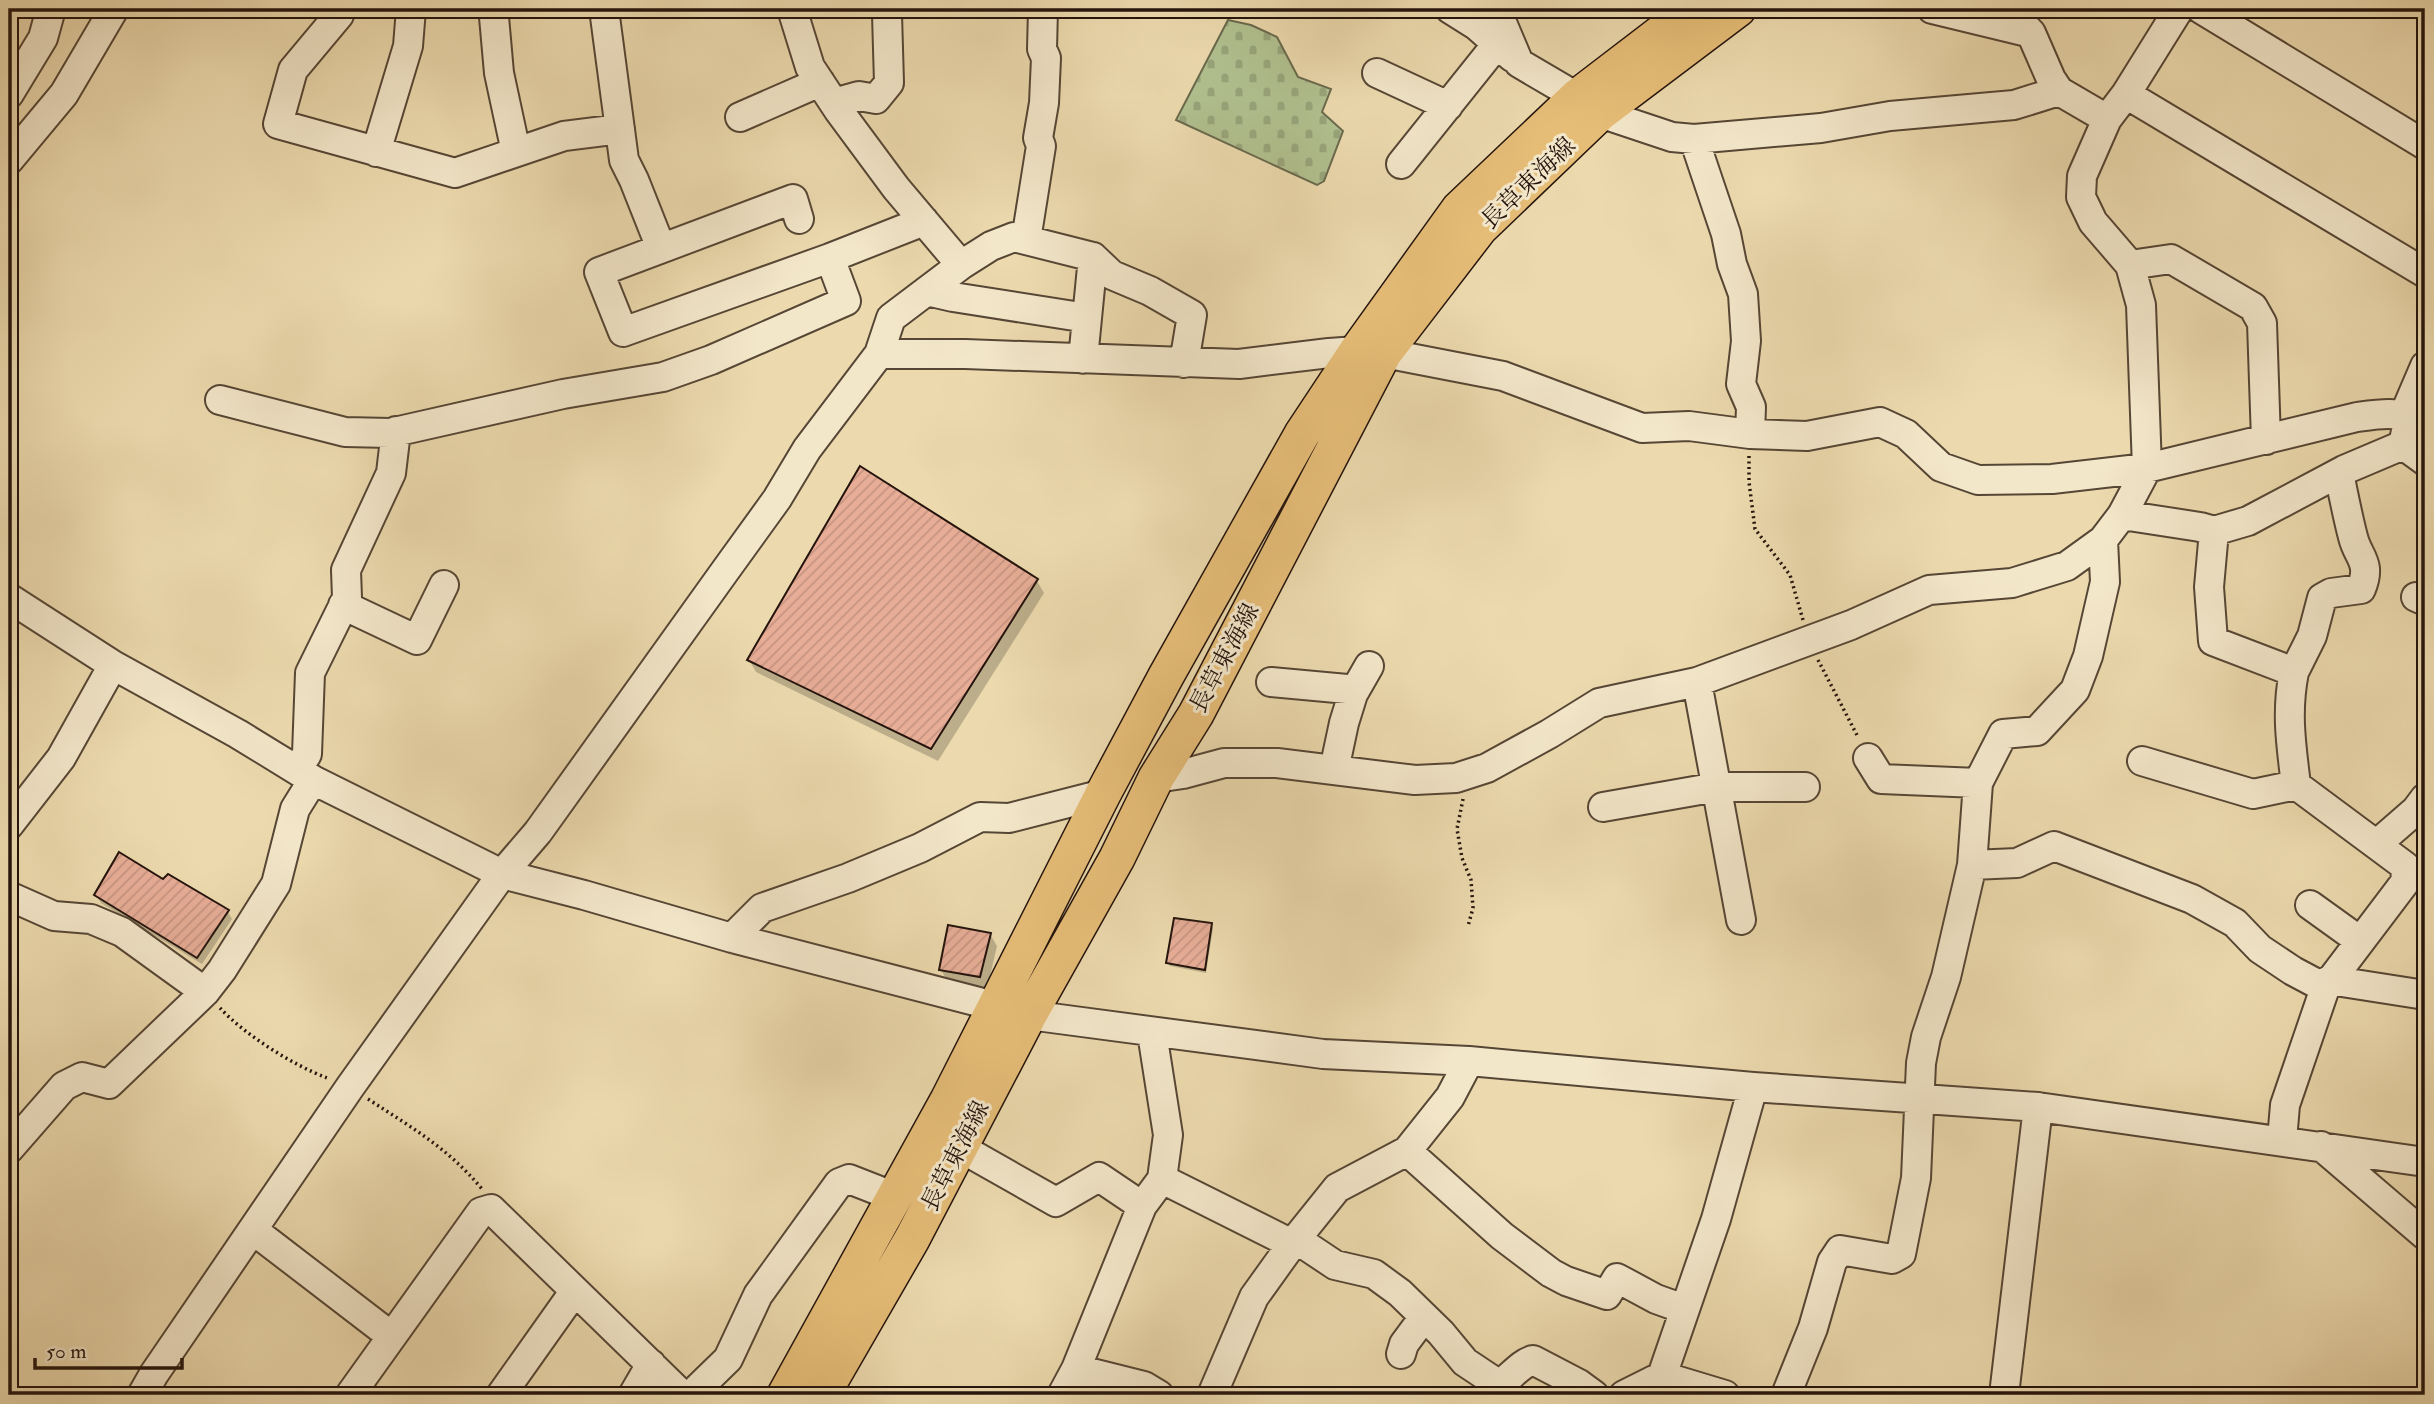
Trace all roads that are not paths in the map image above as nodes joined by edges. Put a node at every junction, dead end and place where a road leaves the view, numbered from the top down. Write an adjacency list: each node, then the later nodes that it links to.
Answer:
1 (51, 9): 24 (street)
2 (114, 9): 35 (street)
3 (341, 9): 33 (street)
4 (411, 9): 33 (street)
5 (496, 9): 34 (street)
6 (604, 9): 30 (street)
7 (792, 9): 23 (street)
8 (1043, 9): 39 (street)
9 (1450, 9): 19 (street)
10 (1493, 9): 20 (street)
11 (1692, 9): 26 (main road, 長草東海線)
12 (1738, 9): 26 (main road, 長草東海線)
13 (1931, 9): 18 (street)
14 (2008, 9): 18 (street)
15 (2179, 9): 25 (street)
16 (2201, 9): 32 (street)
17 (887, 13): 23 (street)
18 (2031, 33): 22 (street)
19 (1497, 44): 20 (street); 27 (street)
20 (1519, 63): 26 (street)
21 (1377, 73): 27 (street)
22 (2059, 91): 29 (street); 31 (street)
23 (827, 93): 28 (street); 38 (street)
24 (9, 94)
25 (2126, 94): 29 (street); 45 (street)
26 (1588, 105): 31 (street); 48 (main road, 長草東海線)
27 (1448, 106): 36 (street)
28 (740, 117)
29 (2107, 119): 44 (street)
30 (620, 130): 34 (street); 40 (street)
31 (1693, 139): 56 (street)
32 (2425, 145)
33 (376, 152): 34 (street)
34 (516, 152)
35 (9, 160)
36 (1401, 164)
37 (799, 219): 40 (street)
38 (924, 221): 42 (street); 43 (street)
39 (1026, 240): 41 (street); 43 (street)
40 (661, 248): 42 (street)
41 (1093, 257): 47 (street); 51 (street)
42 (830, 258): 55 (street)
43 (961, 264): 46 (street)
44 (2130, 265): 57 (street); 59 (street)
45 (2425, 274)
46 (927, 291): 47 (street); 49 (street)
47 (1087, 318): 50 (street)
48 (1370, 352): 51 (street); 56 (street); 77 (main road, 長草東海線); 82 (main road, 長草東海線)
49 (879, 354): 50 (street); 88 (street)
50 (1083, 359): 51 (street)
51 (1184, 363)
52 (2425, 366): 54 (street)
53 (220, 400): 55 (street)
54 (2413, 418): 57 (street); 58 (street)
55 (396, 431): 66 (street)
56 (1750, 434): 59 (street)
57 (2266, 440): 59 (street)
58 (2414, 453): 60 (street)
59 (2147, 468): 61 (street)
60 (2337, 474): 62 (street); 69 (street)
61 (2122, 515): 62 (street); 63 (street)
62 (2214, 531): 69 (street)
63 (2103, 540): 71 (street); 78 (street)
64 (444, 585): 66 (street)
65 (9, 598): 67 (street)
66 (343, 605): 76 (street)
67 (113, 665): 76 (street); 85 (street)
68 (1369, 666): 72 (street)
69 (2294, 672): 79 (street)
70 (1271, 682): 72 (street)
71 (1697, 682): 75 (street); 80 (street)
72 (1353, 694): 75 (street)
73 (1868, 758): 78 (street)
74 (2142, 761): 79 (street)
75 (1334, 770): 77 (street)
76 (305, 775): 88 (street); 95 (street)
77 (1156, 778): 97 (main road, 長草東海線)
78 (1979, 783): 87 (street)
79 (2296, 785): 86 (street)
80 (1717, 787): 81 (street); 84 (street); 91 (street)
81 (1805, 787)
82 (1103, 794): 92 (street); 97 (main road, 長草東海線)
83 (2425, 798): 86 (street)
84 (1603, 807)
85 (9, 825)
86 (2377, 844): 93 (street)
87 (1972, 865): 94 (street); 101 (street)
88 (502, 874): 92 (street); 112 (street)
89 (9, 896): 95 (street)
90 (2310, 905): 93 (street)
91 (1741, 920)
92 (732, 938): 97 (street)
93 (2360, 941): 94 (street)
94 (2327, 984): 96 (street); 103 (street)
95 (205, 992): 106 (street)
96 (2425, 995)
97 (1012, 1011): 98 (street); 105 (main road, 長草東海線); 110 (main road, 長草東海線)
98 (1152, 1033): 99 (street); 109 (street)
99 (1469, 1061): 100 (street); 107 (street)
100 (1753, 1087): 101 (street); 116 (street)
101 (1920, 1099): 102 (street); 137 (street)
102 (2038, 1107): 103 (street); 138 (street)
103 (2282, 1140): 104 (street)
104 (2321, 1146): 108 (street); 113 (street)
105 (959, 1147): 111 (street); 124 (main road, 長草東海線)
106 (9, 1149)
107 (1407, 1151): 114 (street); 116 (street)
108 (2425, 1162)
109 (1162, 1179): 111 (street); 114 (street)
110 (895, 1197): 124 (main road, 長草東海線); 131 (street)
111 (1142, 1206): 121 (street)
112 (253, 1230): 118 (street); 126 (street)
113 (2425, 1235)
114 (1294, 1241): 117 (street); 134 (street)
115 (574, 1292): 118 (street); 120 (street); 128 (street)
116 (1684, 1309): 122 (street)
117 (1424, 1317): 119 (street); 123 (street)
118 (391, 1336): 127 (street)
119 (1401, 1354)
120 (651, 1364): 129 (street); 130 (street)
121 (1076, 1369): 132 (street); 133 (street)
122 (1662, 1376): 125 (street); 136 (street)
123 (1498, 1390): 135 (street)
124 (802, 1393)
125 (1711, 1393)
126 (142, 1395)
127 (350, 1395)
128 (500, 1395)
129 (633, 1395)
130 (682, 1395)
131 (691, 1395)
132 (1062, 1395)
133 (1159, 1395)
134 (1213, 1395)
135 (1594, 1395)
136 (1624, 1395)
137 (1786, 1395)
138 (2004, 1395)

